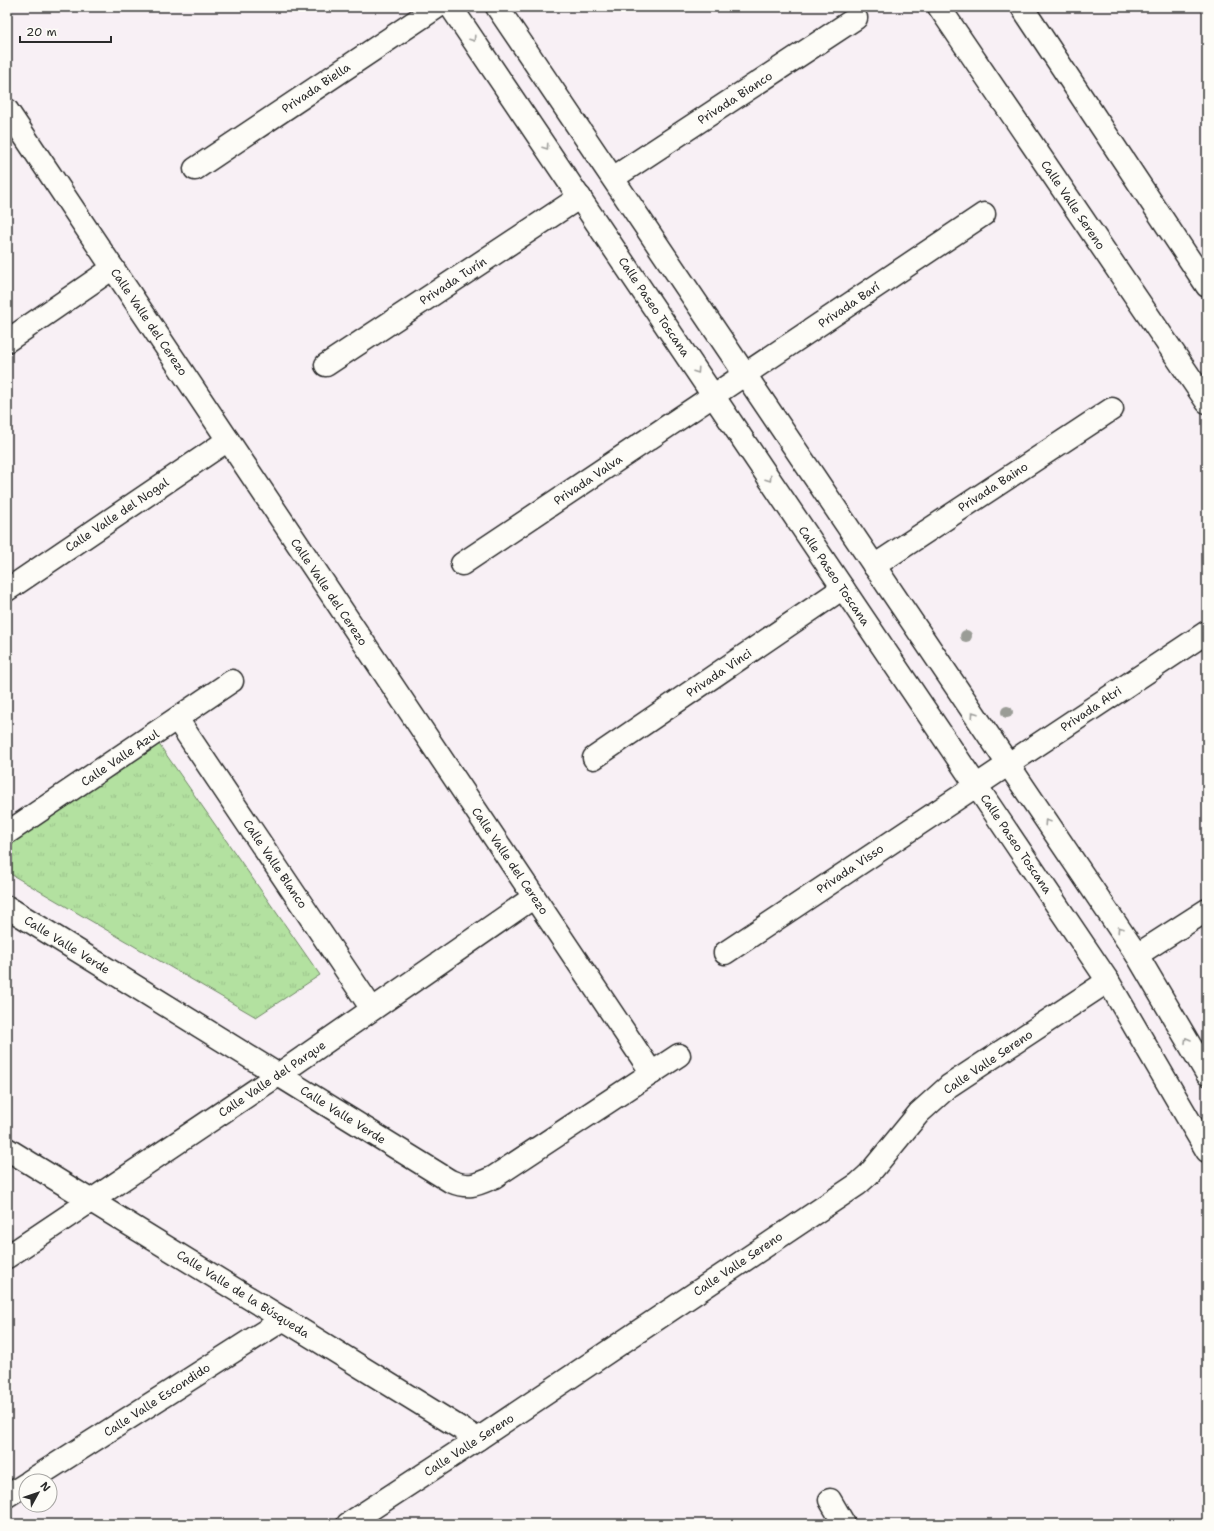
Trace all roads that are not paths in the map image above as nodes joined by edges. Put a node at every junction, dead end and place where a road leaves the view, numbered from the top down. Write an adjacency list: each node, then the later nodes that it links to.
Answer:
1 (437, 7): 8 (street, Privada Biella)
2 (451, 7): 10 (street, Calle Paseo Toscana, one-way to 10)
3 (497, 7): 9 (street)
4 (939, 7): 18 (street, Calle Valle Sereno)
5 (1022, 7): 13 (street)
6 (856, 18): 9 (street, Privada Bianco)
7 (7, 110): 12 (street, Calle Valle del Cerezo)
8 (195, 169)
9 (613, 178): 16 (street)
10 (580, 197): 15 (street, Privada Turín); 17 (street, Calle Paseo Toscana, one-way to 17)
11 (984, 214): 16 (street, Privada Barí)
12 (113, 268): 14 (street); 20 (street, Calle Valle del Cerezo)
13 (1207, 286)
14 (7, 341)
15 (326, 364)
16 (745, 375): 17 (street, Privada Barí); 22 (street)
17 (714, 396): 21 (street, Privada Valva); 23 (street, Calle Paseo Toscana, one-way to 23)
18 (1207, 402)
19 (1112, 409): 22 (street, Privada Baino)
20 (228, 440): 24 (street, Calle Valle del Nogal); 32 (street, Calle Valle del Cerezo)
21 (462, 564)
22 (874, 566): 29 (street, one-way to 22)
23 (843, 588): 28 (street, Privada Vinci); 30 (street, Calle Paseo Toscana)
24 (7, 590)
25 (1207, 632): 29 (street, Privada Atri)
26 (232, 681): 27 (street, Calle Valle Azul)
27 (177, 719): 31 (street, Calle Valle Azul); 38 (street, Calle Valle Blanco)
28 (594, 758)
29 (1008, 764): 30 (street, Privada Atri); 36 (street, one-way to 29)
30 (976, 786): 35 (street, Privada Visso); 37 (street, Calle Paseo Toscana)
31 (7, 833)
32 (534, 897): 38 (street, Calle Valle del Parque); 40 (street, Calle Valle del Cerezo)
33 (7, 908): 42 (street, Calle Valle Verde)
34 (1207, 910): 36 (street)
35 (725, 953)
36 (1137, 955): 41 (street, one-way to 36)
37 (1108, 981): 44 (street, Calle Paseo Toscana); 48 (street, Calle Valle Sereno)
38 (372, 1009): 42 (street, Calle Valle del Parque)
39 (679, 1055): 40 (street, Calle Valle Verde)
40 (652, 1073): 42 (street, Calle Valle Verde)
41 (1207, 1074)
42 (278, 1075): 45 (street, Calle Valle del Parque)
43 (7, 1148): 45 (street, Calle Valle de la Búsqueda)
44 (1207, 1151)
45 (91, 1200): 46 (street, Calle Valle del Parque); 47 (street, Calle Valle de la Búsqueda)
46 (7, 1257)
47 (284, 1319): 48 (street, Calle Valle de la Búsqueda); 49 (street, Calle Valle Escondido)
48 (478, 1439): 53 (street, Calle Valle Sereno)
49 (43, 1473)
50 (18, 1489): 51 (street)
51 (7, 1496)
52 (830, 1500): 54 (street)
53 (348, 1524)
54 (844, 1524)

